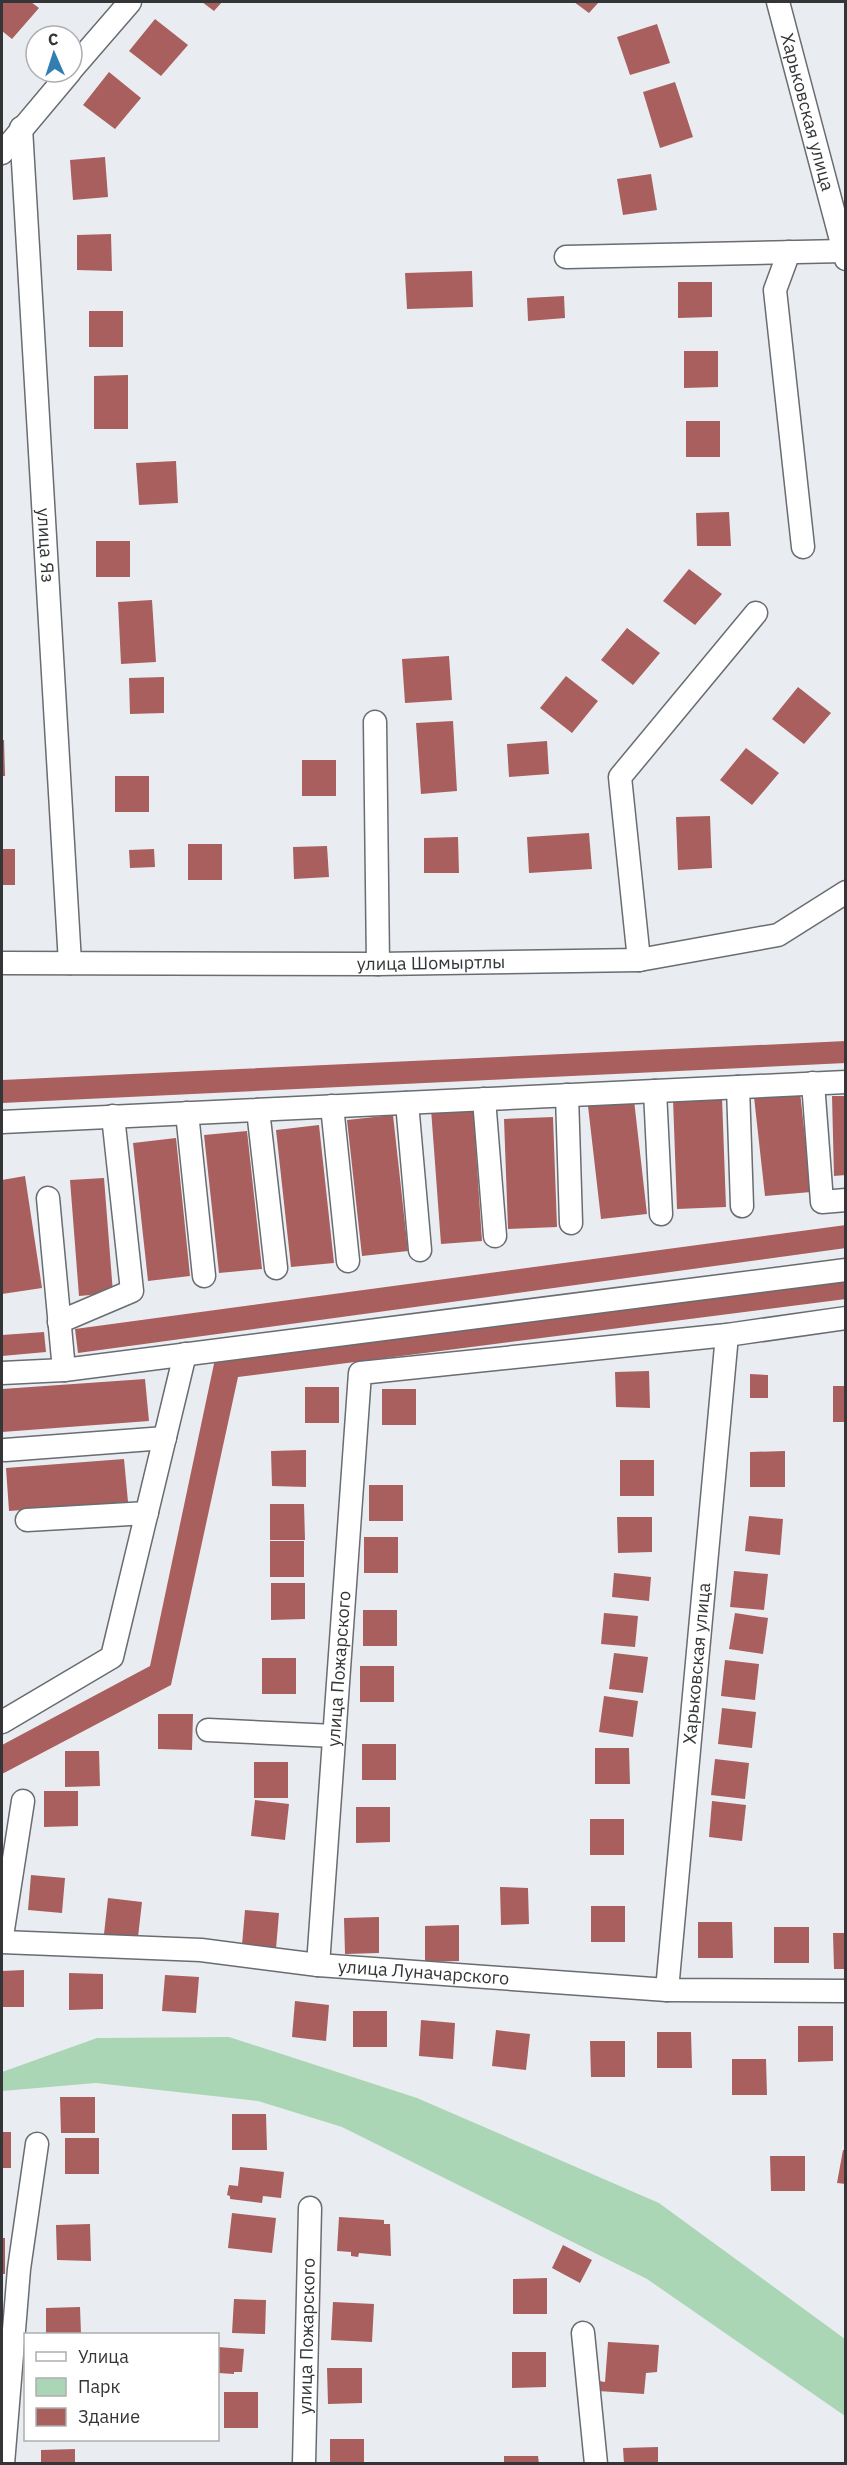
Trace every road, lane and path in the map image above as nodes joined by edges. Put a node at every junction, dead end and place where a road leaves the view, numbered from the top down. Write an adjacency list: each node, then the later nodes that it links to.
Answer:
1 (130, 2): 3 (street)
2 (778, 2): 8 (street, Харьковская улица)
3 (84, 56)
4 (60, 84): 5 (street)
5 (21, 128): 6 (street); 16 (street, улица Яз)
6 (2, 153)
7 (789, 252): 8 (street); 9 (street); 10 (street)
8 (845, 255)
9 (566, 256)
10 (803, 547)
11 (756, 612): 14 (street)
12 (375, 722): 17 (street)
13 (846, 892): 14 (street, улица Шомыртлы)
14 (639, 960): 17 (street, улица Шомыртлы)
15 (2, 963): 16 (street, улица Шомыртлы)
16 (70, 963): 17 (street, улица Шомыртлы)
17 (378, 964)
18 (846, 1082): 19 (street)
19 (813, 1083): 20 (street); 31 (street)
20 (738, 1087): 21 (street); 32 (street)
21 (655, 1091): 22 (street); 33 (street)
22 (567, 1095): 23 (street); 34 (street)
23 (484, 1099): 24 (street); 35 (street)
24 (407, 1102): 25 (street); 36 (street)
25 (332, 1106): 26 (street); 37 (street)
26 (258, 1110): 27 (street); 38 (street)
27 (187, 1113): 28 (street); 40 (street)
28 (114, 1116): 29 (street); 42 (street)
29 (2, 1122)
30 (48, 1198): 42 (street)
31 (846, 1200)
32 (742, 1206)
33 (661, 1214)
34 (571, 1223)
35 (495, 1236)
36 (420, 1250)
37 (348, 1261)
38 (276, 1268)
39 (846, 1270): 44 (street)
40 (204, 1276)
41 (846, 1318): 43 (street)
42 (59, 1322): 45 (street)
43 (727, 1335): 53 (street, улица Пожарского); 58 (street, Харьковская улица)
44 (185, 1354): 45 (street); 47 (street)
45 (64, 1370): 46 (street)
46 (2, 1373)
47 (165, 1438): 48 (street); 49 (street)
48 (5, 1450)
49 (147, 1513): 50 (street); 51 (street)
50 (27, 1520)
51 (2, 1722)
52 (208, 1730): 53 (street)
53 (334, 1736): 57 (street, улица Пожарского)
54 (23, 1801): 55 (street)
55 (2, 1936)
56 (2, 1942): 57 (street, улица Луначарского)
57 (318, 1965): 58 (street, улица Луначарского)
58 (667, 1990): 59 (street, улица Луначарского)
59 (846, 1991)
60 (37, 2144): 63 (street)
61 (310, 2208): 64 (street, улица Пожарского)
62 (583, 2333): 65 (street)
63 (3, 2463)
64 (304, 2463)
65 (596, 2463)

